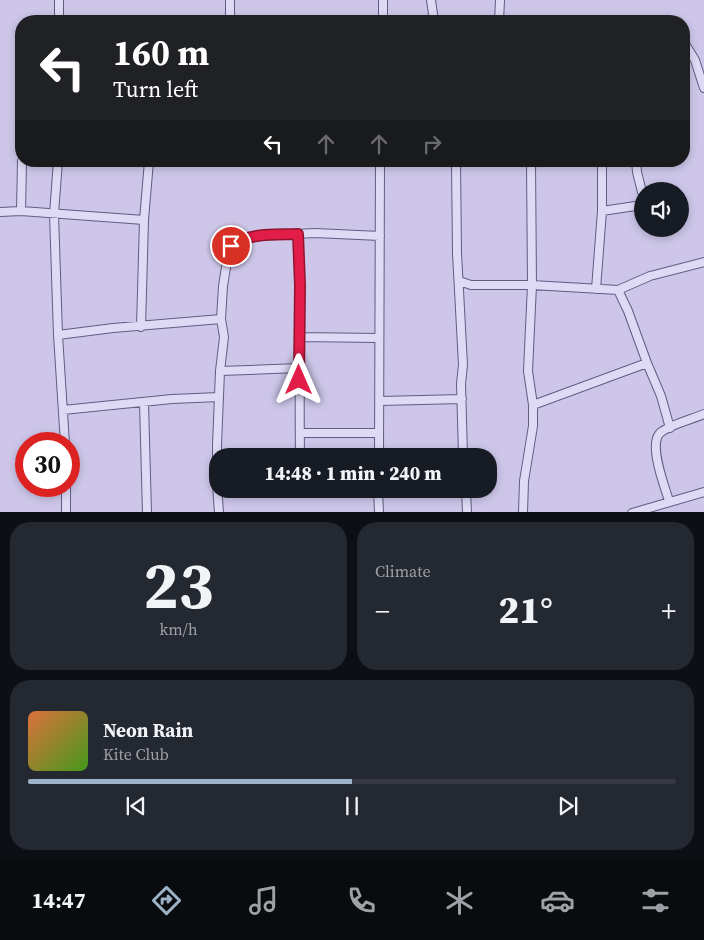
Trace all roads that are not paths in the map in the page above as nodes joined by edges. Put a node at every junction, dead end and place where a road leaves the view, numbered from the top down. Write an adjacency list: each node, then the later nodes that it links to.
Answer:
1 (59, 0): 6 (street)
2 (230, 0): 7 (street)
3 (383, 0): 8 (street)
4 (431, 0): 9 (street)
5 (500, 0): 10 (street)
6 (59, 15)
7 (230, 15)
8 (383, 15)
9 (433, 15)
10 (499, 15)
11 (690, 52): 12 (street)
12 (704, 88)
13 (22, 167): 23 (street)
14 (58, 167): 26 (street)
15 (148, 167): 27 (street)
16 (380, 167): 29 (street)
17 (456, 167): 31 (street)
18 (531, 167): 33 (street)
19 (602, 167): 24 (street)
20 (637, 167): 21 (street)
21 (640, 182)
22 (634, 206): 24 (street)
23 (21, 211): 25 (street); 26 (street)
24 (602, 211): 34 (street)
25 (0, 212)
26 (54, 214): 27 (street); 39 (street)
27 (144, 220): 38 (street)
28 (298, 234): 29 (street); 37 (street); 40 (street)
29 (380, 236): 41 (street)
30 (704, 262): 35 (street)
31 (458, 281): 32 (street); 36 (street)
32 (471, 285): 33 (street); 36 (street)
33 (532, 285): 34 (street); 49 (street)
34 (596, 289): 35 (street)
35 (618, 290): 42 (street)
36 (460, 293): 46 (street)
37 (221, 319): 38 (street); 44 (street)
38 (141, 327): 39 (street)
39 (58, 334): 50 (street)
40 (300, 337): 41 (street); 43 (street)
41 (379, 338): 47 (street)
42 (647, 363): 49 (street); 52 (street)
43 (299, 368): 44 (street); 54 (street)
44 (220, 371): 45 (street)
45 (220, 397): 48 (street); 66 (street)
46 (462, 399): 47 (street); 58 (street)
47 (380, 401): 55 (street)
48 (144, 403): 50 (street); 65 (street)
49 (533, 406): 69 (street)
50 (64, 410): 53 (street)
51 (704, 414): 52 (street)
52 (670, 428): 63 (street)
53 (65, 432)
54 (300, 433): 55 (street); 56 (street)
55 (379, 433): 57 (street)
56 (300, 448)
57 (379, 448)
58 (463, 448)
59 (704, 492): 63 (street)
60 (66, 497): 64 (street)
61 (378, 498): 67 (street)
62 (466, 498): 68 (street)
63 (669, 502): 70 (street)
64 (66, 512)
65 (147, 512)
66 (219, 512)
67 (379, 512)
68 (467, 512)
69 (523, 512)
70 (632, 512)

